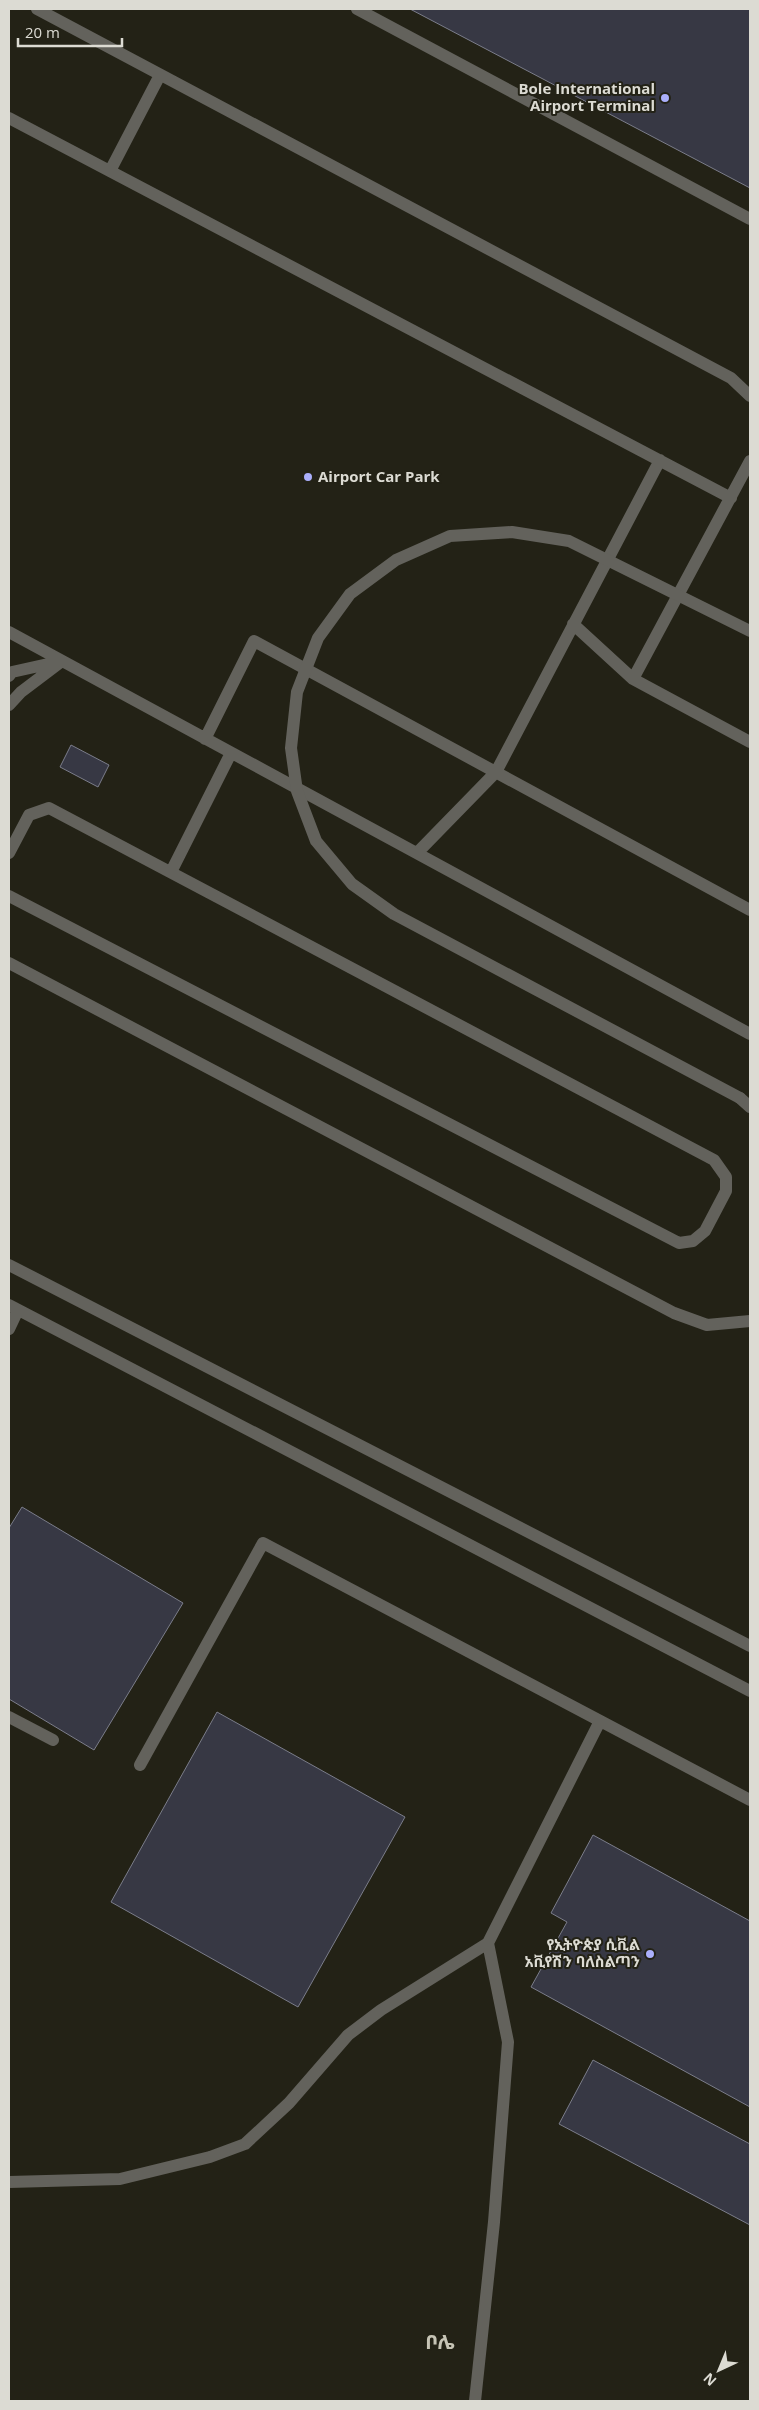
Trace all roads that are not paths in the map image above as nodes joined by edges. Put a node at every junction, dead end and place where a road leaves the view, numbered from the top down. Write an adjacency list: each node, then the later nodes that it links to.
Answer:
1 (37, 9): 3 (lane)
2 (357, 9): 6 (lane)
3 (160, 75): 5 (lane); 7 (lane)
4 (9, 118): 5 (lane)
5 (110, 170): 8 (lane)
6 (750, 219)
7 (750, 396)
8 (660, 460): 10 (lane); 11 (lane)
9 (750, 462): 10 (lane)
10 (731, 498): 16 (lane)
11 (574, 624): 16 (lane); 21 (lane)
12 (750, 631): 29 (lane, bridge)
13 (9, 632): 14 (lane)
14 (62, 661): 15 (lane); 17 (lane); 18 (lane)
15 (9, 676)
16 (633, 679): 19 (lane)
17 (9, 705)
18 (205, 739): 20 (lane); 21 (lane)
19 (750, 742)
20 (231, 753): 23 (lane); 24 (lane)
21 (496, 772): 23 (lane); 26 (lane)
22 (9, 853): 24 (lane)
23 (417, 853): 28 (lane)
24 (171, 872): 25 (lane)
25 (9, 896)
26 (750, 910)
27 (9, 963): 32 (lane)
28 (750, 1034)
29 (747, 1103)
30 (9, 1265): 34 (lane)
31 (14, 1308): 33 (lane); 35 (lane)
32 (750, 1321)
33 (9, 1329)
34 (750, 1646)
35 (750, 1691)
36 (9, 1717): 38 (lane)
37 (600, 1721): 39 (lane); 40 (lane); 41 (lane)
38 (53, 1740)
39 (140, 1765)
40 (750, 1800)
41 (488, 1943): 42 (lane); 43 (lane)
42 (9, 2182)
43 (474, 2401)

